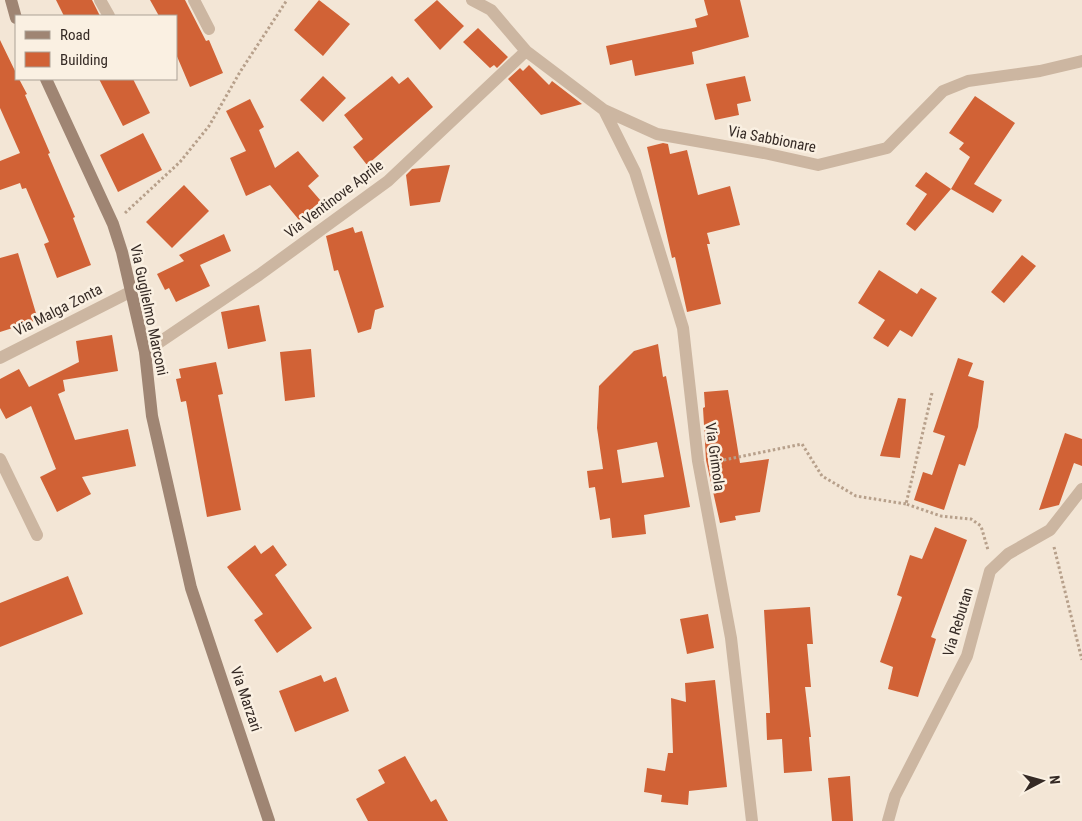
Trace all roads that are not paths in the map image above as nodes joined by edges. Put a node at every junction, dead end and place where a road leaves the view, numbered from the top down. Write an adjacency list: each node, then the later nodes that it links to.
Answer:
1 (11, 0): 5 (street)
2 (100, 0): 6 (street)
3 (194, 0): 7 (street)
4 (472, 0): 8 (street, Via Sabbionare)
5 (15, 15)
6 (108, 15)
7 (209, 29)
8 (526, 51): 11 (street, Via Sabbionare); 13 (street, Via Ventinove Aprile)
9 (1082, 61): 11 (street, Via Sabbionare)
10 (46, 80): 12 (street, Via Guglielmo Marconi)
11 (604, 110): 20 (street, Via Grimola)
12 (132, 291): 13 (street, Via Guglielmo Marconi); 14 (street, Via Malga Zonta)
13 (145, 352): 18 (street, Via Guglielmo Marconi)
14 (0, 358)
15 (0, 459): 17 (street)
16 (1082, 489): 21 (street, Via Rebutan)
17 (37, 534)
18 (191, 588): 19 (street, Via Marzari)
19 (269, 821)
20 (752, 821)
21 (888, 821)

